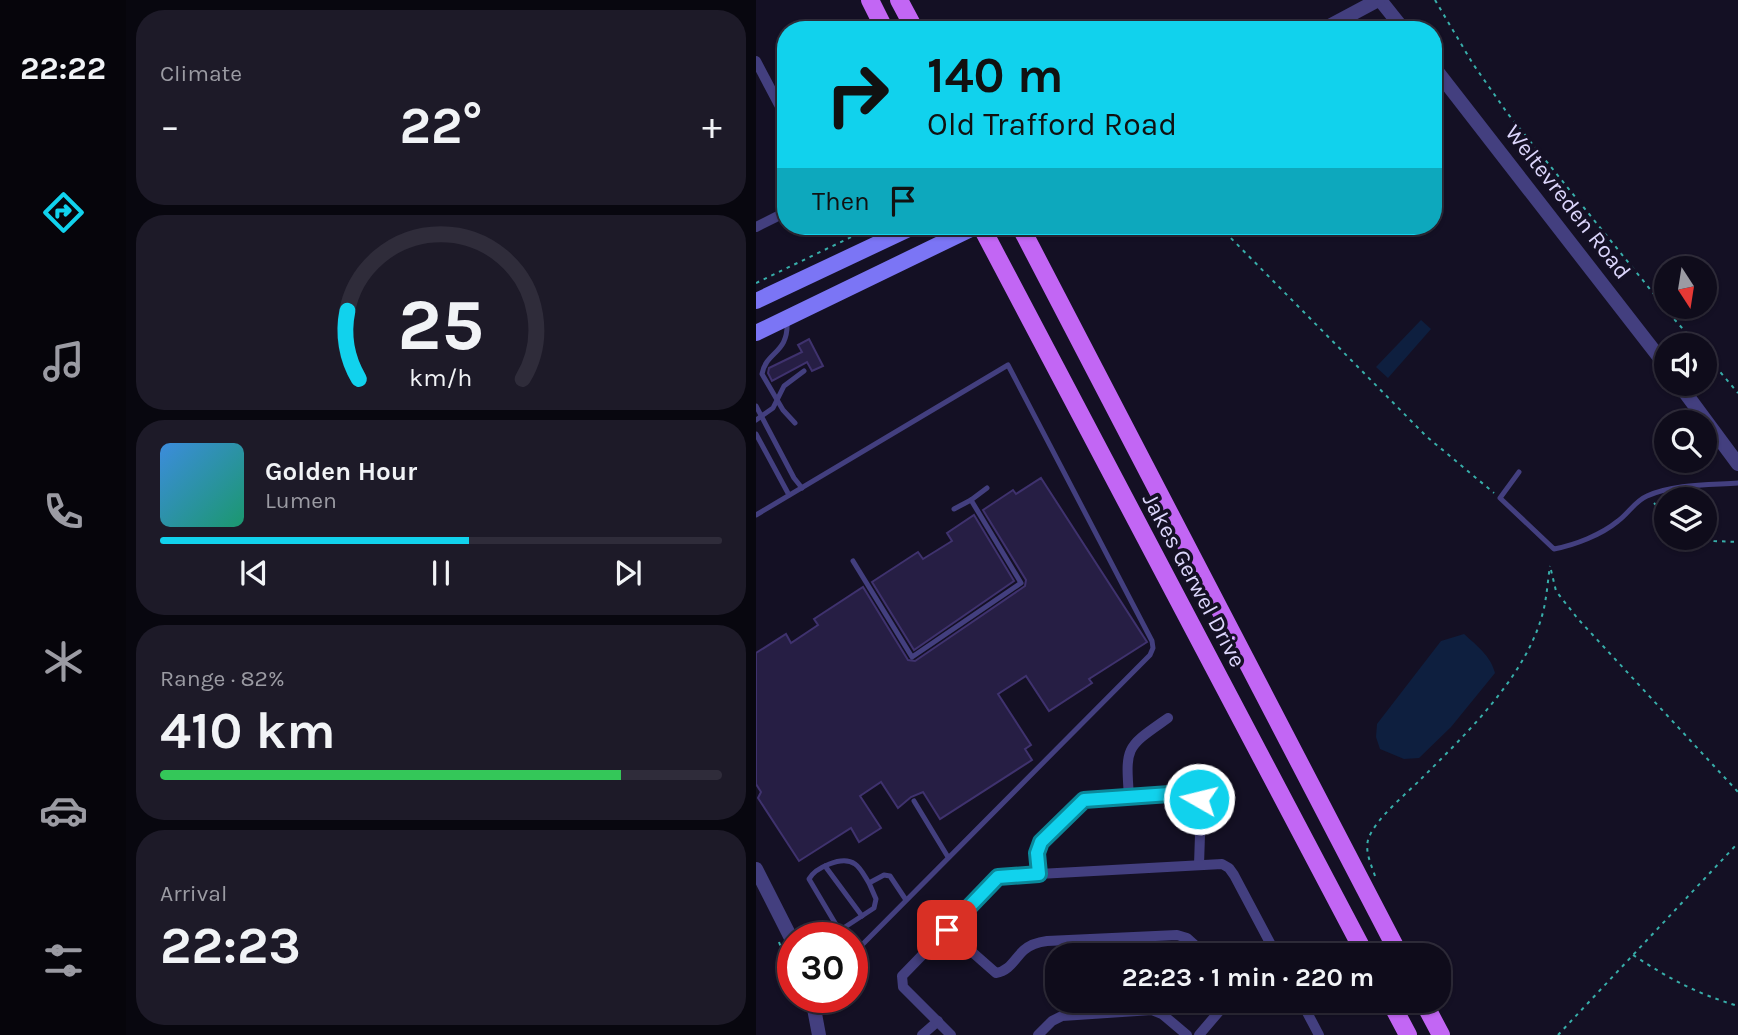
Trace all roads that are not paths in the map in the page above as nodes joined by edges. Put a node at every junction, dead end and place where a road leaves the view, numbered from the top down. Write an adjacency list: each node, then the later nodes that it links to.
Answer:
1 (870, 0): 5 (main road)
2 (899, 0): 6 (main road)
3 (1352, 0): 7 (street)
4 (1379, 0): 8 (street); 9 (street)
5 (880, 21)
6 (910, 21)
7 (1333, 21)
8 (1339, 21)
9 (1396, 21)
10 (756, 61): 12 (street)
11 (1442, 78): 23 (street, Weltevreden Road)
12 (777, 101)
13 (777, 216): 14 (street)
14 (756, 227)
15 (896, 235): 19 (main road)
16 (960, 235): 20 (main road)
17 (984, 235): 58 (main road, Jakes Gerwel Drive)
18 (1025, 235): 59 (main road, Jakes Gerwel Drive)
19 (756, 302)
20 (784, 319): 21 (main road); 22 (main road); 26 (lane)
21 (756, 333)
22 (756, 344)
23 (1654, 351)
24 (804, 370): 26 (lane)
25 (1688, 396): 31 (street)
26 (778, 399): 28 (lane); 29 (lane)
27 (756, 406): 28 (lane)
28 (759, 418): 34 (lane)
29 (795, 423)
30 (756, 435): 36 (lane)
31 (1738, 464)
32 (1519, 472): 33 (lane)
33 (1738, 483)
34 (802, 488): 36 (lane); 44 (lane)
35 (988, 488): 37 (lane)
36 (789, 495): 39 (lane)
37 (971, 500): 38 (lane); 40 (lane)
38 (954, 509)
39 (756, 515)
40 (853, 561)
41 (1168, 718): 42 (street)
42 (1129, 796): 45 (street); 48 (street)
43 (914, 801): 44 (lane)
44 (948, 858): 50 (lane)
45 (1199, 865): 48 (street); 57 (street)
46 (825, 866): 49 (lane); 51 (lane); 51 (lane)
47 (756, 869): 52 (street)
48 (1039, 874): 53 (street)
49 (869, 883): 50 (lane); 51 (lane)
50 (906, 900): 54 (lane)
51 (862, 916)
52 (783, 922)
53 (947, 930): 55 (street); 66 (street)
54 (868, 939)
55 (1081, 941): 56 (street)
56 (1193, 943)
57 (1270, 943)
58 (1359, 943)
59 (1393, 943)
60 (814, 1013): 67 (street)
61 (1218, 1013): 72 (street)
62 (1307, 1013): 73 (street)
63 (1396, 1013): 74 (main road)
64 (1429, 1013): 75 (main road)
65 (1084, 1014): 70 (street); 71 (street)
66 (937, 1021): 68 (street); 69 (street)
67 (819, 1035)
68 (922, 1035)
69 (951, 1035)
70 (1038, 1035)
71 (1187, 1035)
72 (1199, 1035)
73 (1319, 1035)
74 (1408, 1035)
75 (1441, 1035)

